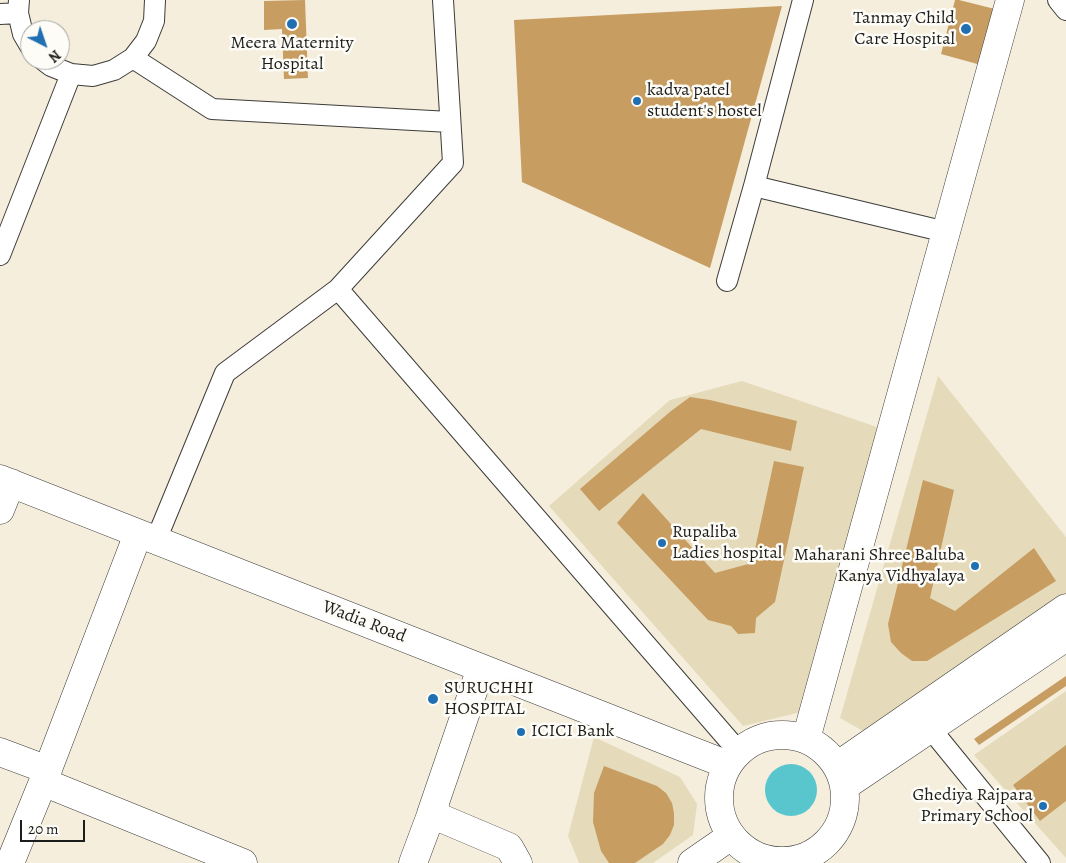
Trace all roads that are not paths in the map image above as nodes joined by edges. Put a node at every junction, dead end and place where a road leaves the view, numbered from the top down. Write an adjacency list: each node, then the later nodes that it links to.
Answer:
1 (155, 0): 9 (street)
2 (443, 0): 12 (street)
3 (803, 0): 13 (street)
4 (1010, 0): 15 (street)
5 (1058, 0): 7 (street)
6 (12, 9): 8 (street)
7 (1066, 10)
8 (20, 27)
9 (132, 58): 11 (street); 12 (street)
10 (61, 70): 11 (street)
11 (71, 74): 14 (street)
12 (450, 122): 18 (street)
13 (754, 186): 15 (street); 17 (street)
14 (8, 212): 16 (street)
15 (946, 232): 26 (street)
16 (0, 255)
17 (727, 281)
18 (338, 289): 21 (street); 28 (street)
19 (5, 481): 20 (street); 21 (street, Wadia Road)
20 (0, 510)
21 (147, 537): 24 (street, Wadia Road); 29 (street)
22 (1066, 608): 30 (street)
23 (1066, 637): 25 (street)
24 (481, 668): 28 (street, Wadia Road); 31 (street)
25 (930, 728): 30 (street); 40 (street)
26 (806, 739): 28 (street); 30 (street)
27 (0, 752): 29 (street)
28 (733, 758): 32 (street)
29 (45, 776): 33 (street); 35 (street)
30 (841, 776): 34 (street)
31 (435, 804): 37 (street); 38 (street)
32 (731, 836): 34 (street); 39 (street)
33 (200, 855): 36 (street)
34 (808, 860)
35 (10, 863)
36 (243, 863)
37 (413, 863)
38 (518, 863)
39 (692, 863)
40 (1040, 863)

